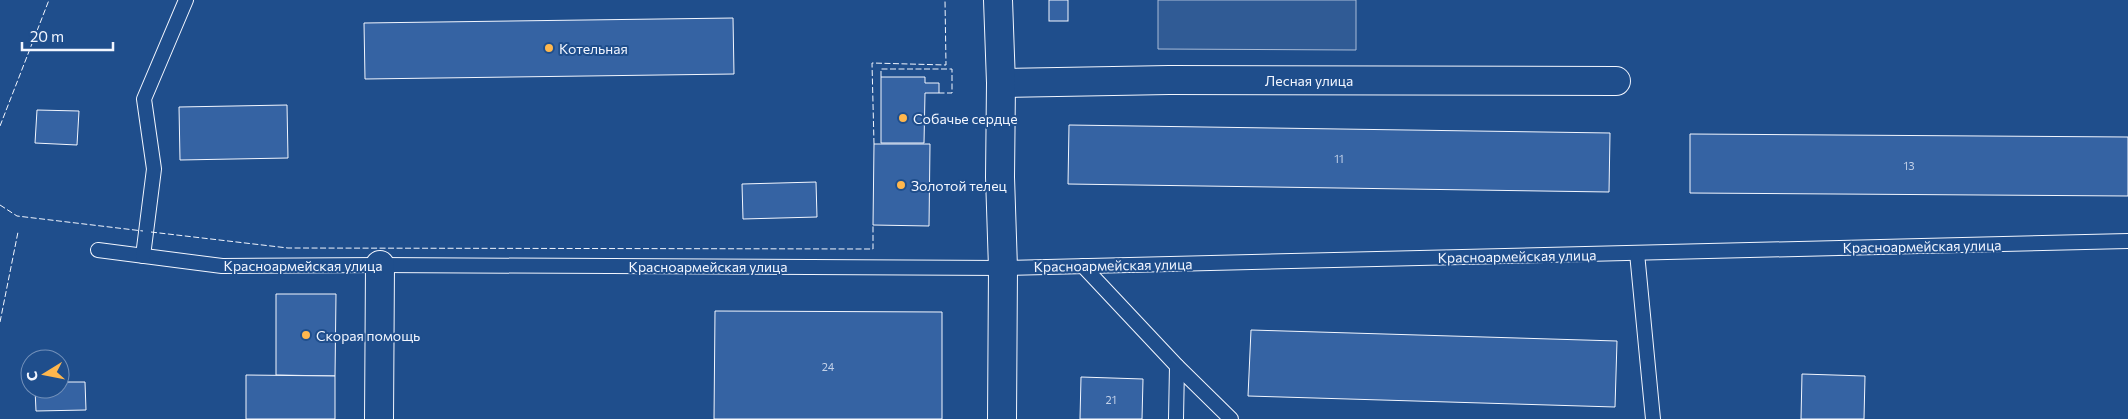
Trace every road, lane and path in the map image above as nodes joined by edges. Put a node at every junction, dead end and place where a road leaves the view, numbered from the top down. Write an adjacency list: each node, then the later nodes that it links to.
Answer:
1 (186, 0): 8 (lane)
2 (998, 0): 4 (street)
3 (1616, 81): 4 (street, Лесная улица)
4 (1001, 83): 11 (street)
5 (2128, 241): 7 (lane, Красноармейская улица)
6 (98, 250): 8 (lane, Красноармейская улица)
7 (1637, 253): 10 (lane, Красноармейская улица); 17 (lane)
8 (143, 256): 9 (lane, Красноармейская улица)
9 (380, 265): 11 (lane, Красноармейская улица); 13 (street)
10 (1083, 266): 11 (lane, Красноармейская улица); 12 (lane)
11 (1003, 268): 14 (street)
12 (1177, 366): 15 (lane); 16 (lane)
13 (379, 419)
14 (1002, 419)
15 (1176, 419)
16 (1231, 419)
17 (1653, 419)

